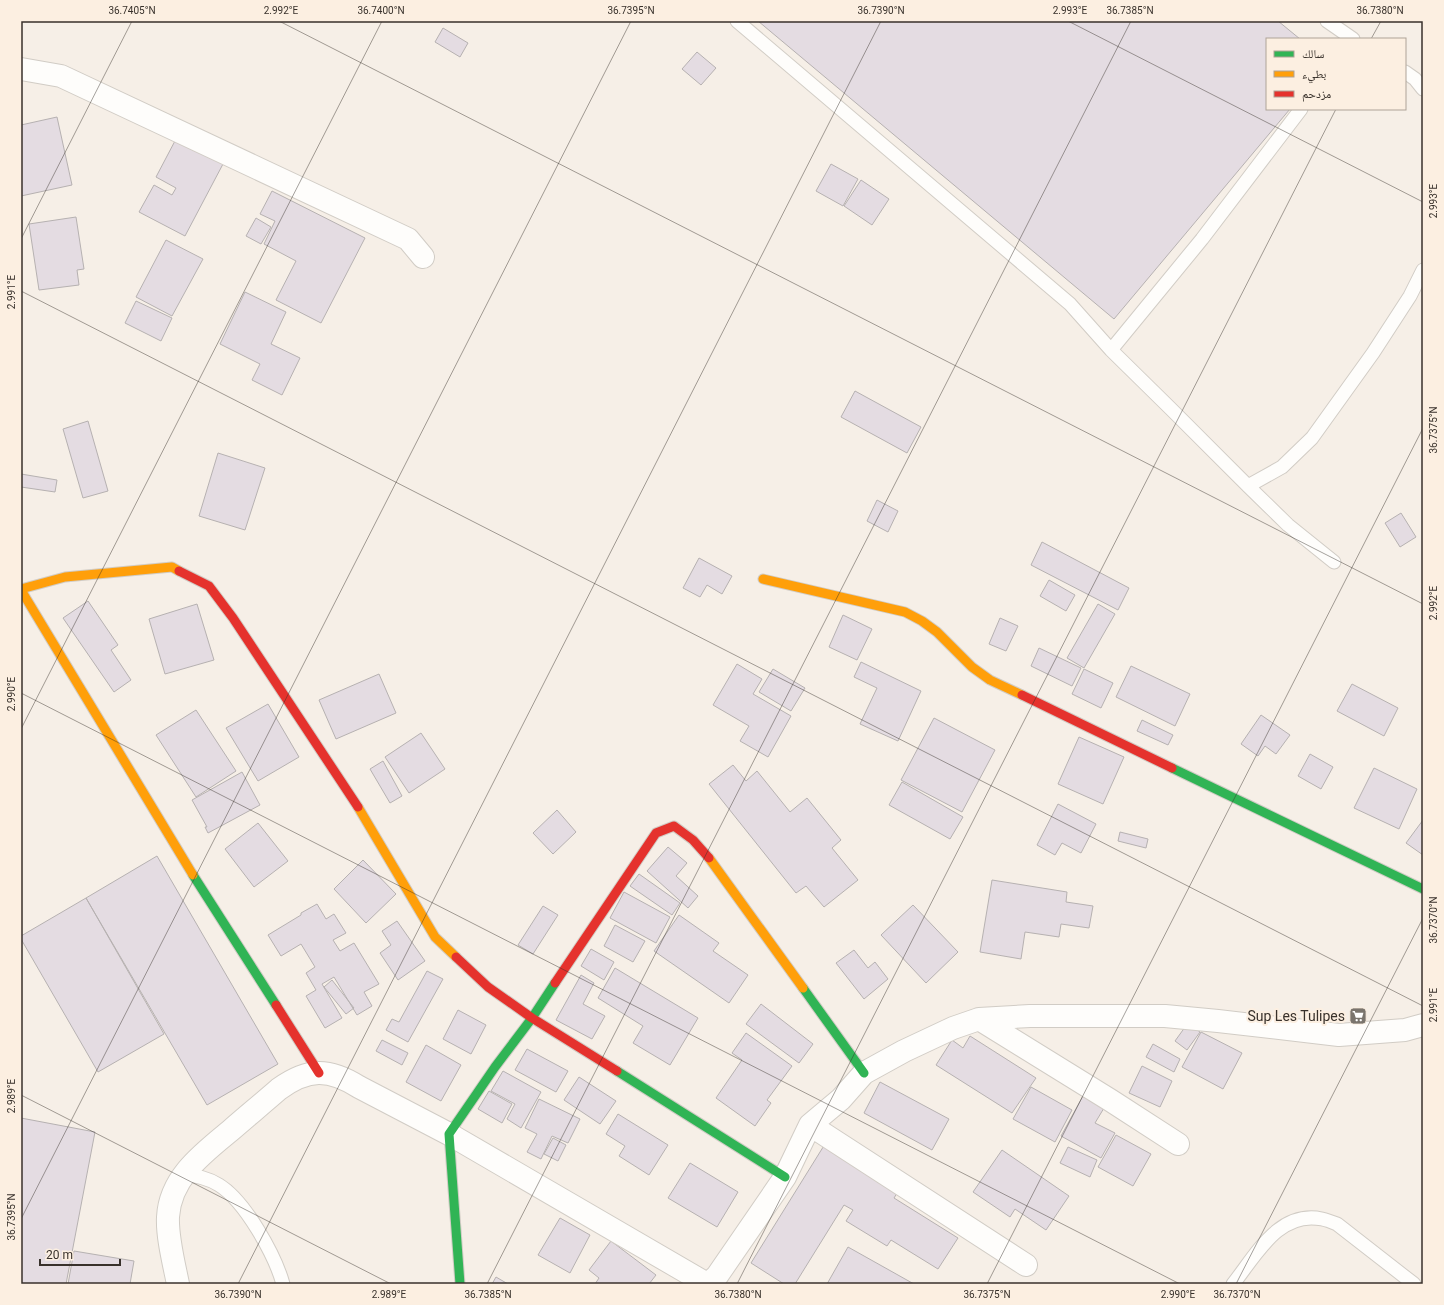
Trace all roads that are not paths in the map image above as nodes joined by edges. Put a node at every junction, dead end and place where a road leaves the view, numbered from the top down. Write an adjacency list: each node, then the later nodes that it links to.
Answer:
1 (736, 21): 10 (lane)
2 (1327, 21): 3 (lane)
3 (1352, 38)
4 (21, 69): 8 (street)
5 (1406, 73): 6 (lane)
6 (1423, 89)
7 (1300, 110): 10 (lane)
8 (423, 257)
9 (1423, 270): 11 (lane)
10 (1110, 350): 11 (lane)
11 (1248, 486): 12 (lane)
12 (1334, 562)
13 (763, 579): 15 (street)
14 (21, 590): 16 (street); 19 (street)
15 (1423, 888)
16 (532, 1018): 20 (street); 22 (street); 25 (street)
17 (979, 1019): 18 (street); 20 (street); 23 (street)
18 (1423, 1025)
19 (319, 1073): 22 (street); 24 (street)
20 (864, 1073): 21 (street)
21 (810, 1125): 25 (street); 26 (street)
22 (449, 1134): 27 (street); 30 (street)
23 (1178, 1144)
24 (184, 1174): 28 (street); 29 (lane)
25 (785, 1177): 27 (street)
26 (1026, 1266)
27 (716, 1282)
28 (178, 1284)
29 (283, 1284)
30 (460, 1284)
31 (1233, 1284): 32 (lane)
32 (1414, 1284)

